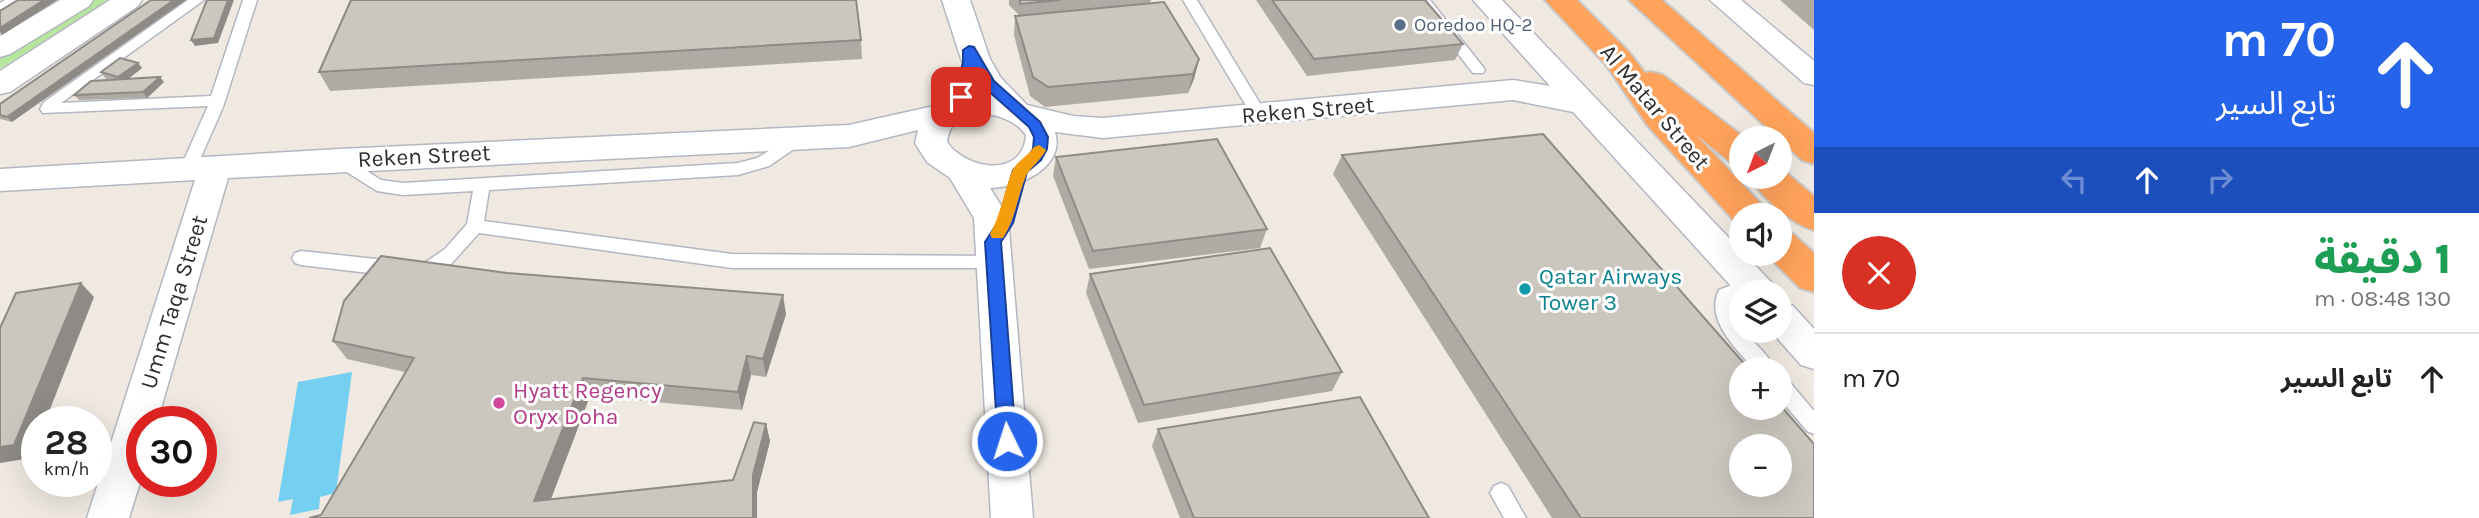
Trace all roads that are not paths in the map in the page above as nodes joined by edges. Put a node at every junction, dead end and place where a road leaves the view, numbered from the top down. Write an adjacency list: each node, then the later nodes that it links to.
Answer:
1 (15, 0): 13 (lane)
2 (79, 0): 14 (street)
3 (128, 0): 20 (street)
4 (197, 0): 22 (lane)
5 (250, 0): 22 (lane)
6 (956, 0): 15 (street)
7 (1190, 0): 26 (lane)
8 (1423, 0): 18 (lane)
9 (1487, 0): 17 (street, Al Matar Street)
10 (1560, 0): 16 (highway, Al Matar Street)
11 (1644, 0): 31 (highway)
12 (1724, 0): 19 (street)
13 (0, 9)
14 (0, 48)
15 (969, 50): 24 (street); 25 (street)
16 (1618, 59): 30 (highway); 39 (highway, Al Matar Street)
17 (1546, 64): 21 (street); 23 (street, Al Matar Street)
18 (1478, 70)
19 (1814, 76)
20 (0, 85)
21 (1513, 90): 23 (street); 26 (street, Reken Street)
22 (217, 101): 35 (lane)
23 (1581, 104): 46 (street, Al Matar Street)
24 (951, 110): 25 (street); 28 (street, Reken Street); 34 (street)
25 (1020, 112): 27 (street, Reken Street); 33 (street)
26 (1259, 115): 27 (street, Reken Street)
27 (1103, 128): 33 (street, Reken Street)
28 (849, 136): 29 (street, Reken Street); 34 (street, Reken Street)
29 (798, 138): 32 (street, Reken Street); 37 (lane)
30 (1729, 144)
31 (1814, 152)
32 (340, 160): 35 (street, Reken Street); 37 (lane)
33 (1027, 165): 34 (street); 42 (street)
34 (953, 167): 42 (street)
35 (201, 168): 36 (street, Reken Street); 57 (street, Umm Taqa Street)
36 (0, 180)
37 (482, 184): 41 (lane)
38 (1782, 189): 40 (highway)
39 (1739, 203)
40 (1814, 217)
41 (475, 226): 42 (lane); 44 (lane)
42 (994, 252): 58 (street)
43 (1792, 256): 45 (highway)
44 (301, 258)
45 (1814, 277)
46 (1747, 280)
47 (1729, 294): 48 (lane)
48 (1729, 325)
49 (1792, 329): 51 (street)
50 (1743, 343): 52 (lane)
51 (1814, 354)
52 (1754, 357)
53 (1792, 404): 55 (lane)
54 (1792, 419): 55 (lane)
55 (1810, 433)
56 (1501, 493): 59 (lane)
57 (108, 518)
58 (1012, 518)
59 (1515, 518)

